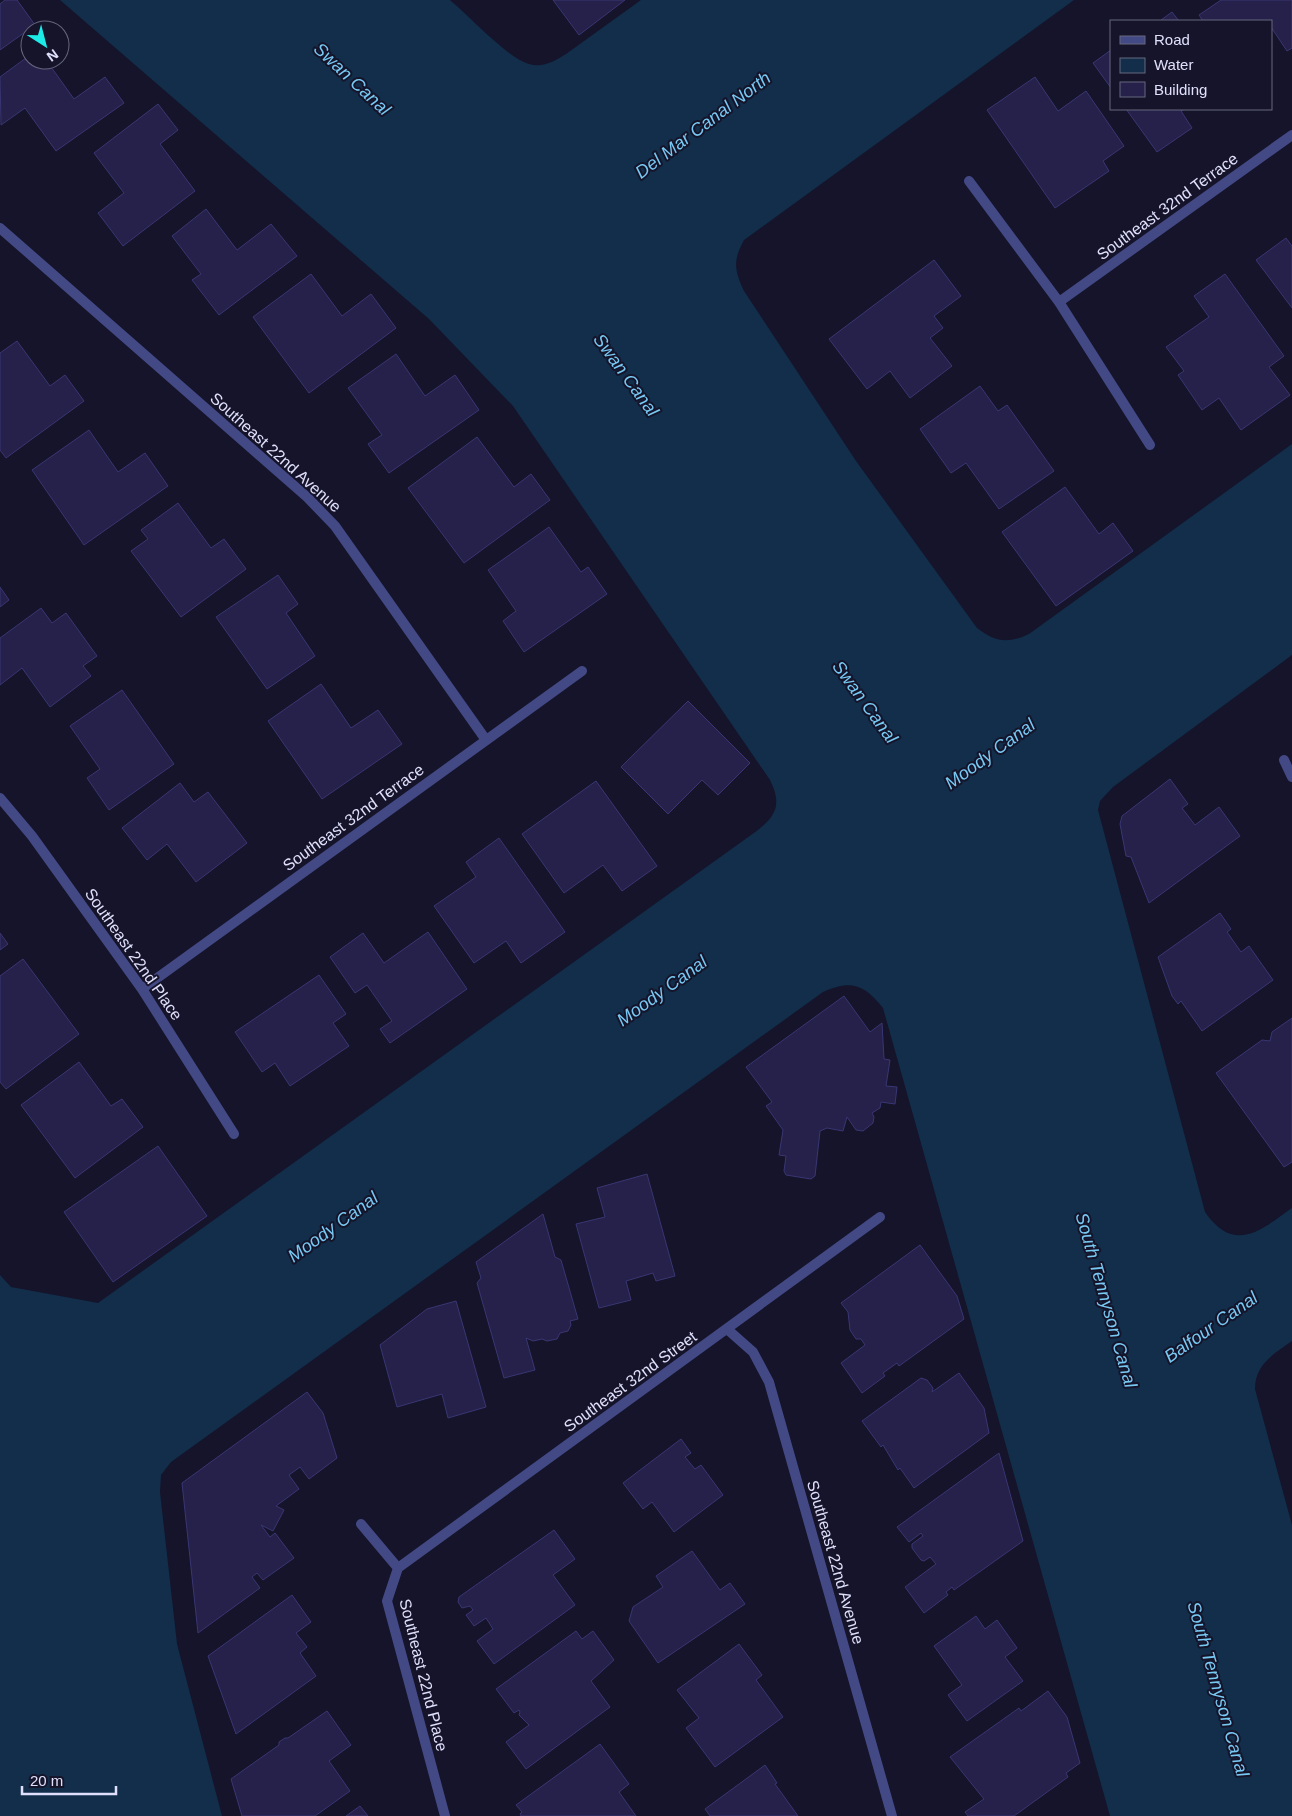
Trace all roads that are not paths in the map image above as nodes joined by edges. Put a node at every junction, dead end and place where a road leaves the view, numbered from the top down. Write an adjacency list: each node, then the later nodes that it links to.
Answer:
1 (1292, 135): 4 (street, Southeast 32nd Terrace)
2 (969, 181): 4 (street)
3 (0, 228): 7 (street, Southeast 22nd Avenue)
4 (1058, 302): 5 (street)
5 (1150, 445)
6 (582, 671): 7 (street, Southeast 32nd Terrace)
7 (486, 740): 11 (street, Southeast 32nd Terrace)
8 (1284, 760): 9 (street)
9 (1292, 777)
10 (0, 798): 11 (street, Southeast 22nd Place)
11 (142, 989): 12 (street, Southeast 22nd Place)
12 (234, 1134)
13 (880, 1217): 14 (street, Southeast 32nd Street)
14 (727, 1329): 16 (street, Southeast 32nd Street); 18 (street, Southeast 22nd Avenue)
15 (361, 1524): 16 (street)
16 (398, 1568): 17 (street, Southeast 22nd Place)
17 (445, 1816)
18 (892, 1816)

